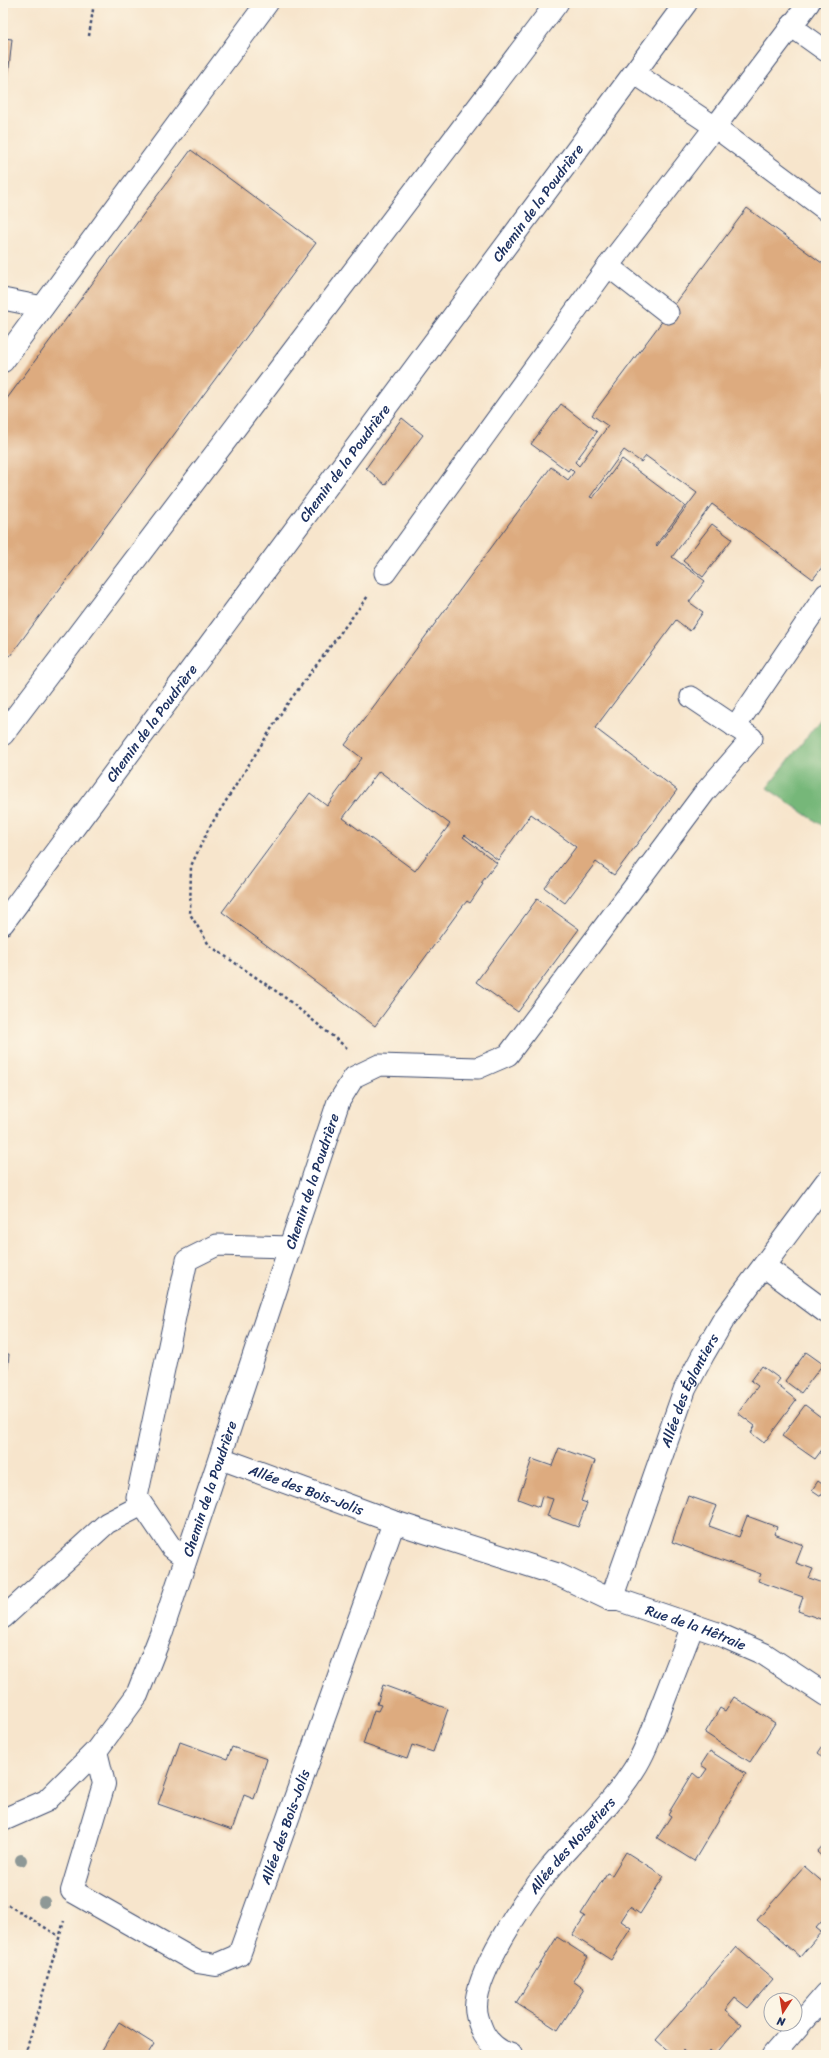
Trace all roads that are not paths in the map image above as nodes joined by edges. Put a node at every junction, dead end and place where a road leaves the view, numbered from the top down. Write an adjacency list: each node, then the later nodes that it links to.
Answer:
1 (268, 3): 12 (street)
2 (557, 3): 19 (street)
3 (686, 3): 7 (street, Chemin de la Poudrière)
4 (808, 3): 5 (lane)
5 (791, 26): 6 (lane); 8 (lane)
6 (826, 51)
7 (634, 73): 8 (lane); 20 (street, Chemin de la Poudrière)
8 (715, 127): 9 (lane); 10 (lane)
9 (826, 210)
10 (608, 266): 13 (lane); 15 (lane)
11 (3, 299): 12 (lane)
12 (44, 307): 14 (street)
13 (668, 313)
14 (3, 361)
15 (385, 573)
16 (826, 594): 18 (lane)
17 (692, 698): 18 (lane)
18 (735, 727): 21 (lane)
19 (3, 734)
20 (3, 923)
21 (338, 1103): 23 (street, Chemin de la Poudrière)
22 (826, 1182): 24 (street, Allée des Églantiers)
23 (290, 1248): 26 (street, Chemin de la Poudrière); 27 (lane)
24 (764, 1266): 25 (street); 31 (street, Allée des Églantiers)
25 (826, 1312)
26 (220, 1458): 28 (street, Allée des Bois-Jolis); 29 (street, Chemin de la Poudrière)
27 (142, 1505): 29 (lane); 32 (lane)
28 (394, 1522): 30 (street, Allée des Bois-Jolis); 35 (street, Allée des Bois-Jolis)
29 (186, 1559): 35 (street, Chemin de la Poudrière)
30 (559, 1575): 31 (street, Rue de la Hêtraie)
31 (611, 1600): 33 (street, Rue de la Hêtraie)
32 (3, 1618)
33 (693, 1625): 34 (street, Rue de la Hêtraie); 38 (street, Allée des Noisetiers)
34 (826, 1695)
35 (96, 1751): 36 (street, Chemin de la Poudrière)
36 (3, 1820)
37 (826, 1994): 39 (street)
38 (511, 2055)
39 (773, 2055)

